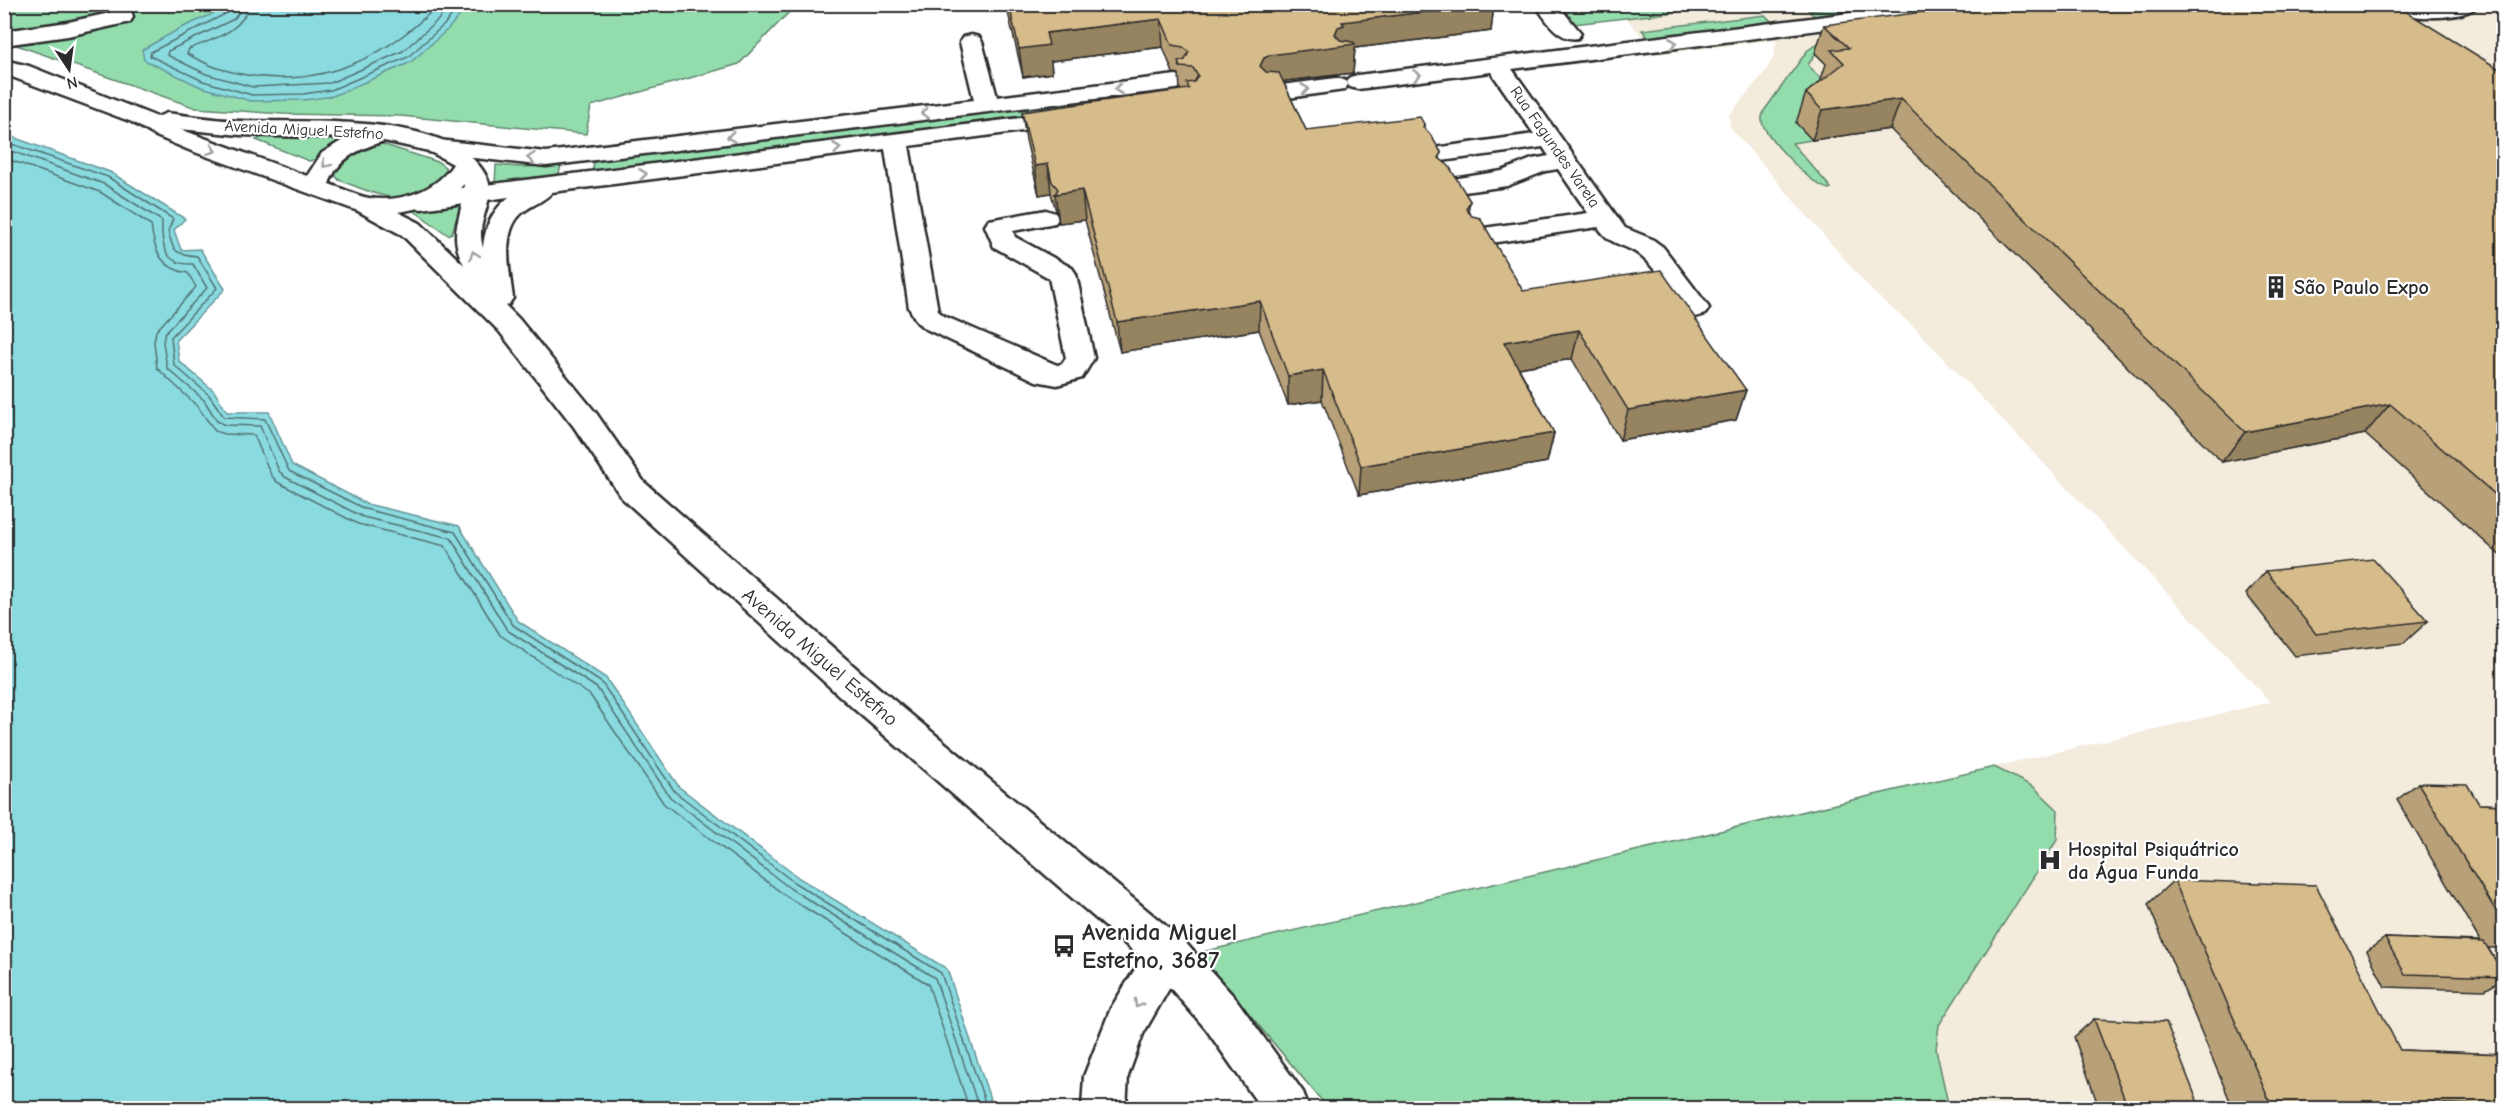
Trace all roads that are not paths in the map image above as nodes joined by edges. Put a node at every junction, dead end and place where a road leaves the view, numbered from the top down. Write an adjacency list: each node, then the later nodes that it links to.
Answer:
1 (118, 4): 8 (main road)
2 (1545, 4): 9 (main road)
3 (1977, 4): 7 (main road)
4 (2393, 4): 5 (main road)
5 (2469, 4)
6 (1781, 7): 7 (main road)
7 (1801, 27): 13 (main road, one-way to 7)
8 (68, 29): 11 (main road); 14 (main road)
9 (1590, 31): 10 (main road); 13 (main road)
10 (1546, 36)
11 (4, 38)
12 (970, 42): 19 (main road)
13 (1626, 49): 15 (main road)
14 (11, 65): 20 (main road, Avenida Miguel Estefno)
15 (1498, 65): 17 (main road, one-way to 15); 22 (main road, Rua Fagundes Varela)
16 (1176, 82): 18 (main road, one-way to 18)
17 (1274, 93)
18 (1079, 94): 19 (main road); 23 (main road)
19 (987, 105): 24 (main road, one-way to 24)
20 (140, 117): 21 (main road, Avenida Miguel Estefno); 30 (main road, Avenida Miguel Estefno, one-way to 30)
21 (387, 133): 24 (main road, Avenida Miguel Estefno); 30 (main road, one-way to 30)
22 (1550, 139): 25 (main road); 26 (main road, Rua Fagundes Varela)
23 (896, 141): 28 (main road, one-way to 23); 34 (main road)
24 (438, 147): 27 (main road, Avenida Miguel Estefno)
25 (1434, 155)
26 (1565, 161): 29 (main road); 35 (main road, Rua Fagundes Varela)
27 (466, 163): 31 (main road, Avenida Miguel Estefno); 32 (main road)
28 (557, 184): 31 (main road); 37 (main road)
29 (1450, 186)
30 (315, 188): 33 (main road, Avenida Miguel Estefno)
31 (476, 194): 32 (main road); 37 (main road, Avenida Miguel Estefno, one-way to 31)
32 (421, 201): 33 (main road)
33 (367, 206): 39 (main road, Avenida Miguel Estefno)
34 (1046, 218)
35 (1609, 223): 36 (main road); 38 (main road)
36 (1478, 237)
37 (499, 298): 39 (main road, Avenida Miguel Estefno)
38 (1695, 308)
39 (509, 325): 40 (main road, Avenida Miguel Estefno)
40 (1168, 954): 41 (main road, one-way to 41); 42 (main road, Avenida Miguel Estefno)
41 (1104, 1108)
42 (1287, 1108)

